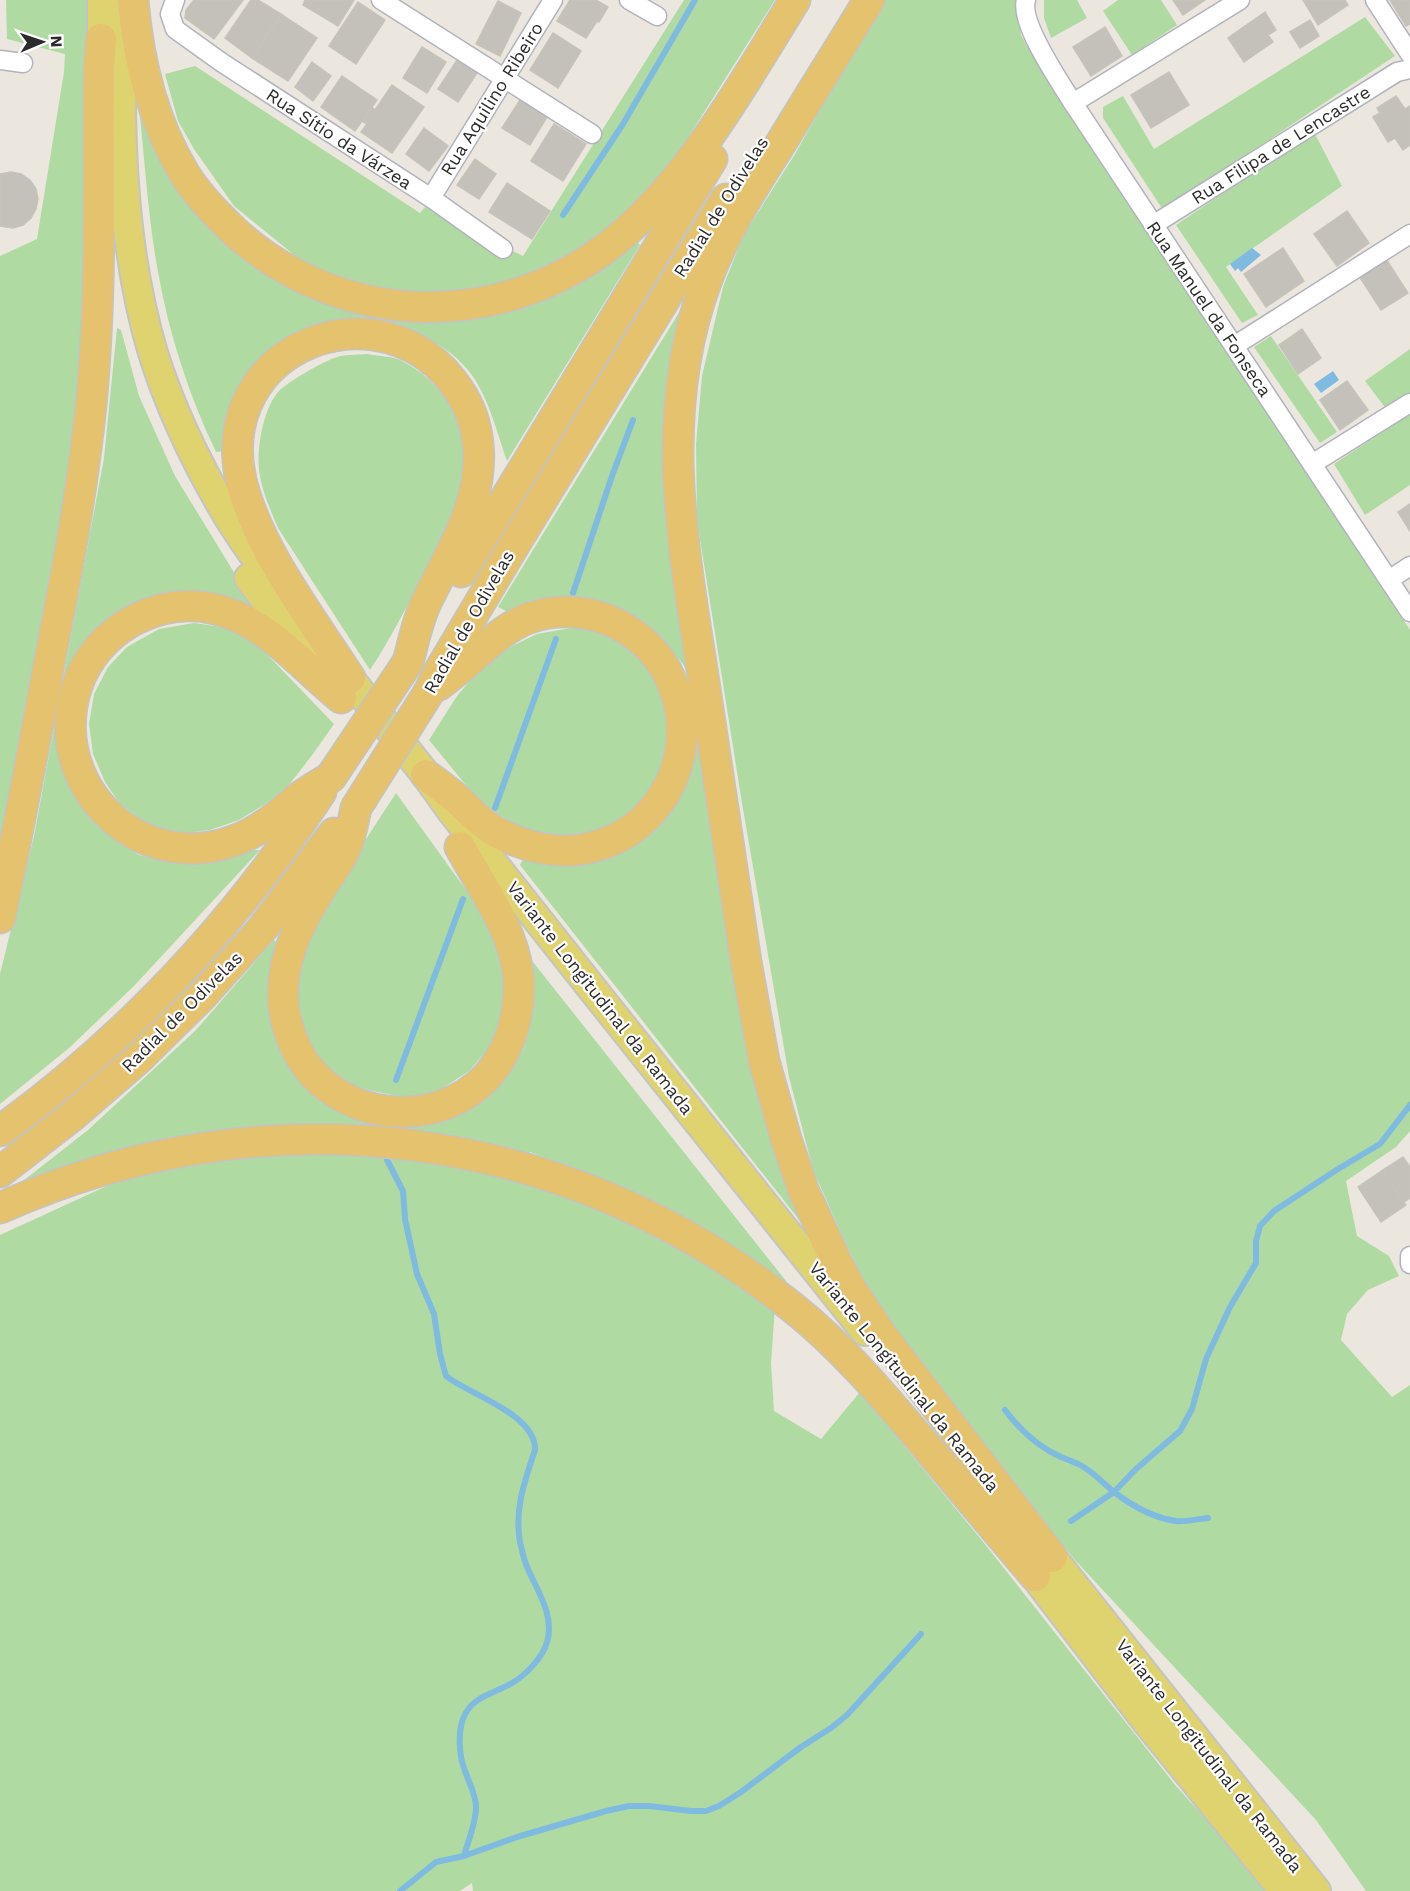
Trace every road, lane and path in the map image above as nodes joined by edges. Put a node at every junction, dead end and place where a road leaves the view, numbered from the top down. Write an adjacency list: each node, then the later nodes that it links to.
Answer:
1 (102, 0): 16 (main road, Variante Longitudinal da Ramada)
2 (122, 0): 35 (main road, Variante Longitudinal da Ramada)
3 (133, 0): 8 (highway)
4 (175, 0): 24 (street, Rua Sítio da Várzea)
5 (381, 0): 21 (street)
6 (553, 0): 21 (street, Rua Aquilino Ribeiro)
7 (629, 0): 15 (street)
8 (795, 0)
9 (812, 0): 34 (highway, Radial de Odivelas)
10 (849, 0): 36 (highway, Radial de Odivelas)
11 (870, 0): 47 (highway)
12 (1026, 0): 22 (street, Rua Manuel da Fonseca)
13 (1240, 0): 22 (street)
14 (1375, 0): 17 (street)
15 (657, 16)
16 (101, 39): 35 (main road, Variante Longitudinal da Ramada); 41 (highway)
17 (1410, 54)
18 (0, 60): 19 (street)
19 (23, 63)
20 (1410, 69): 25 (street, Rua Filipa de Lencastre)
21 (504, 78): 23 (street); 24 (street, Rua Aquilino Ribeiro)
22 (1073, 103): 25 (street, Rua Manuel da Fonseca)
23 (592, 134)
24 (431, 198): 27 (street, Rua Sítio da Várzea)
25 (1153, 225): 28 (street, Rua Manuel da Fonseca)
26 (1410, 234): 28 (street)
27 (503, 249)
28 (1234, 346): 30 (street, Rua Manuel da Fonseca)
29 (1410, 403): 30 (street)
30 (1312, 464): 32 (street, Rua Manuel da Fonseca)
31 (1410, 566): 32 (street)
32 (1389, 580): 33 (street, Rua Manuel da Fonseca)
33 (1410, 612)
34 (408, 662): 35 (highway); 38 (highway, Radial de Odivelas, bridge)
35 (345, 688): 37 (main road, Variante Longitudinal da Ramada); 38 (highway); 40 (main road, Variante Longitudinal da Ramada)
36 (429, 692): 37 (highway); 39 (highway, Radial de Odivelas, bridge)
37 (426, 775): 47 (main road, Variante Longitudinal da Ramada)
38 (331, 777): 42 (highway, Radial de Odivelas)
39 (356, 808): 40 (highway); 43 (highway, Radial de Odivelas)
40 (460, 847): 47 (main road, Variante Longitudinal da Ramada)
41 (0, 918)
42 (0, 1131)
43 (0, 1172)
44 (0, 1208): 47 (highway)
45 (1410, 1256): 46 (street)
46 (1410, 1264)
47 (1043, 1567): 48 (main road, Variante Longitudinal da Ramada); 49 (main road, Variante Longitudinal da Ramada)
48 (1284, 1891)
49 (1316, 1891)

